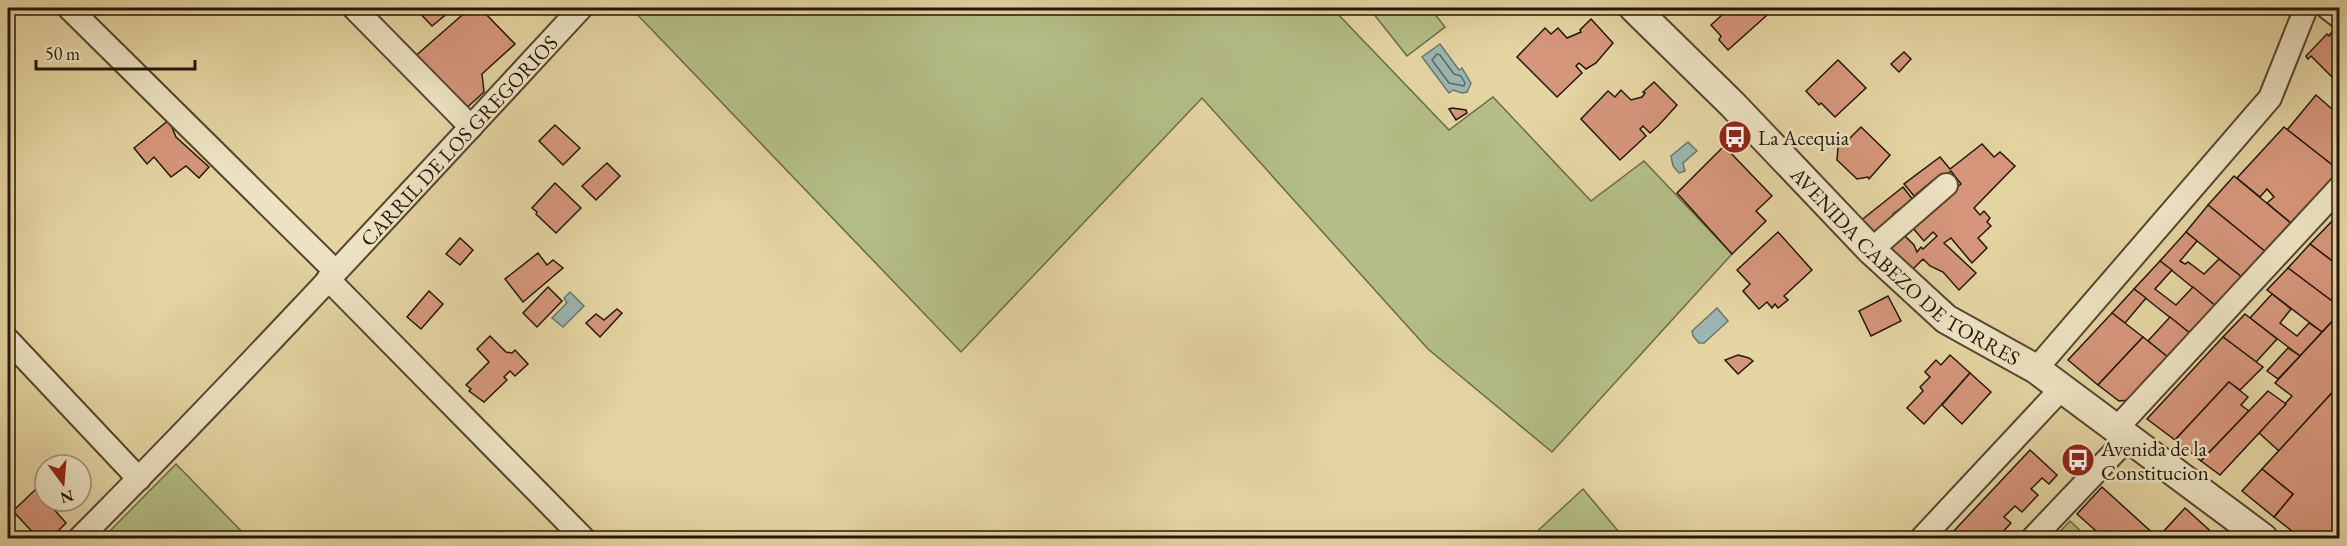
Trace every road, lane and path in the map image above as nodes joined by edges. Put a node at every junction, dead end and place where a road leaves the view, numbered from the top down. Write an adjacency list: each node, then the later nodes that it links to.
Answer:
1 (69, 8): 12 (street)
2 (354, 8): 8 (street)
3 (581, 8): 8 (street, CARRIL DE LOS GREGORIOS)
4 (1634, 8): 11 (street, AVENIDA CABEZO DE TORRES)
5 (2306, 8): 14 (street)
6 (2328, 8): 7 (street)
7 (2340, 16)
8 (471, 127): 12 (street, CARRIL DE LOS GREGORIOS)
9 (1946, 185): 11 (street)
10 (2340, 187): 16 (street)
11 (1871, 250): 14 (street, AVENIDA CABEZO DE TORRES)
12 (332, 275): 17 (street, CARRIL DE LOS GREGORIOS); 19 (street)
13 (8, 340): 17 (street)
14 (2036, 369): 15 (street, AVENIDA CABEZO DE TORRES)
15 (2062, 388): 16 (street, AVENIDA CABEZO DE TORRES); 20 (street)
16 (2122, 434): 21 (street); 22 (street, AVENIDA CABEZO DE TORRES)
17 (139, 479): 18 (street, CARRIL DE LOS GREGORIOS)
18 (80, 538)
19 (583, 538)
20 (1922, 538)
21 (2033, 538)
22 (2263, 538)

